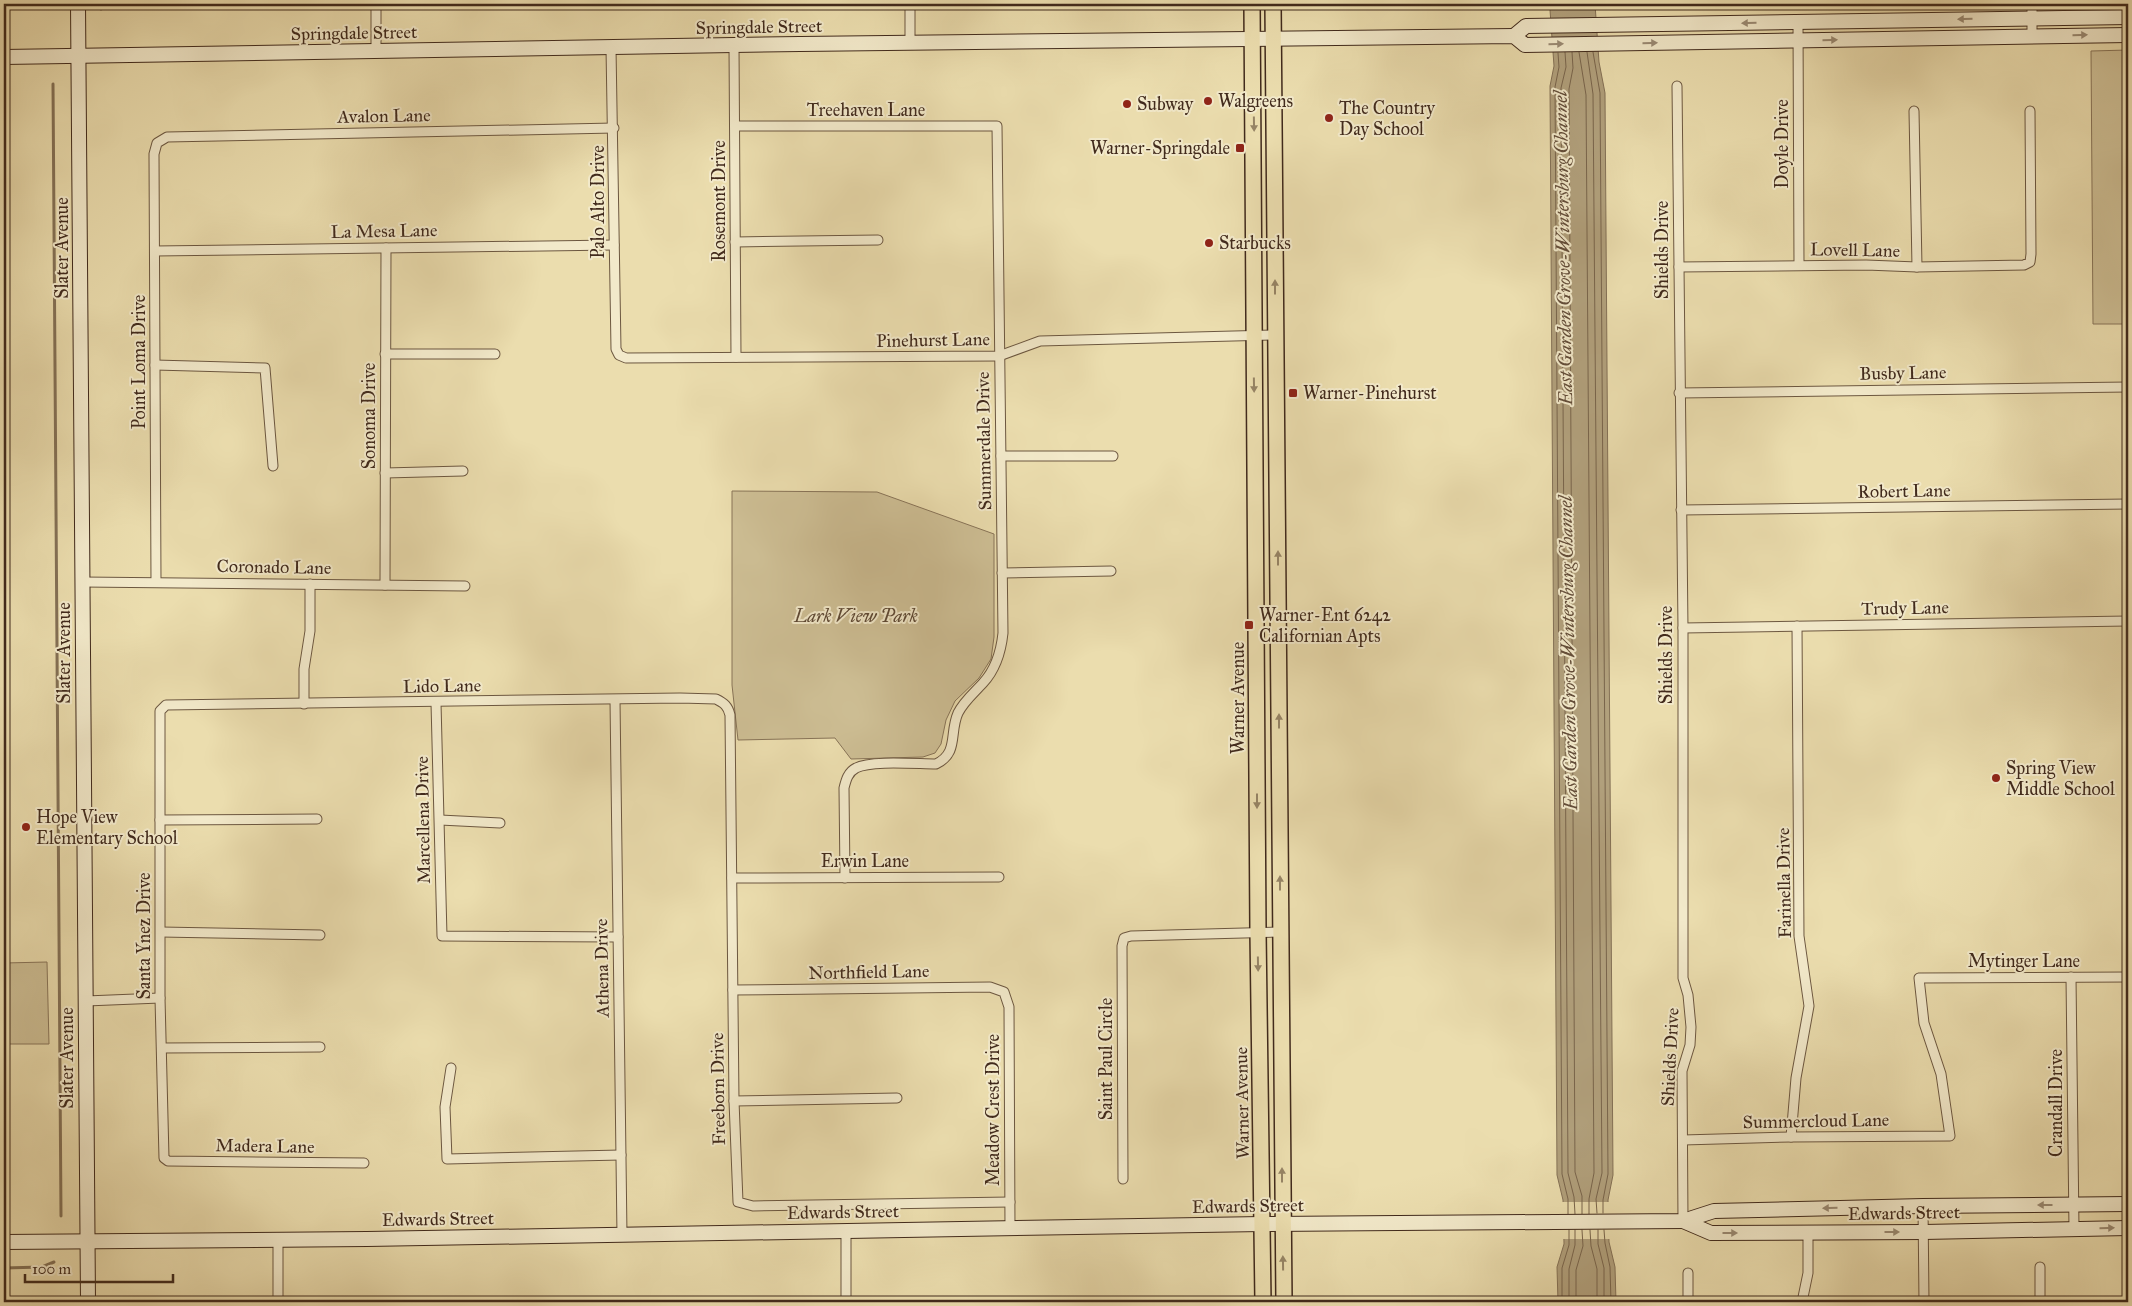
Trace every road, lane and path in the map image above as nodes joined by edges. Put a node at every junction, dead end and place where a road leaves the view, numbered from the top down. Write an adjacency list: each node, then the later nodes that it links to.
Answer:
1 (78, 4): 19 (main road, Slater Avenue)
2 (376, 4): 18 (street)
3 (910, 4): 15 (street)
4 (1252, 4): 12 (main road, Warner Avenue)
5 (1273, 4): 13 (main road)
6 (2032, 11): 7 (main road, Springdale Street); 8 (main road, Springdale Street, one-way to 8); 11 (street)
7 (2128, 16)
8 (1798, 22): 10 (main road, Springdale Street, one-way to 10); 14 (street, Doyle Drive)
9 (2128, 35): 11 (main road, Springdale Street, one-way to 9)
10 (1514, 36): 13 (main road, Springdale Street); 14 (main road, Springdale Street, one-way to 14)
11 (2032, 36): 14 (main road, Springdale Street, one-way to 11)
12 (1253, 40): 13 (main road, Springdale Street); 15 (main road, Springdale Street); 28 (main road, Warner Avenue, one-way to 28)
13 (1273, 40): 33 (main road)
14 (1798, 41): 35 (street, Doyle Drive)
15 (910, 43): 16 (main road, Springdale Street)
16 (734, 46): 17 (main road, Springdale Street); 24 (street, Rosemont Drive)
17 (611, 48): 18 (main road, Springdale Street); 26 (street, Palo Alto Drive)
18 (376, 51): 19 (main road, Springdale Street)
19 (78, 55): 20 (main road, Springdale Street); 57 (main road, Slater Avenue)
20 (4, 57)
21 (1677, 86): 36 (street, Shields Drive)
22 (1914, 111): 37 (street)
23 (2030, 111): 37 (street, Lovell Lane)
24 (735, 126): 25 (street, Treehaven Lane); 30 (street, Rosemont Drive)
25 (997, 126): 43 (street, Summerdale Drive)
26 (614, 128): 27 (street, Avalon Lane); 31 (street, Palo Alto Drive)
27 (157, 143): 34 (street, Point Loma Drive)
28 (1255, 171): 33 (main road); 39 (main road, Warner Avenue)
29 (878, 240): 30 (street)
30 (735, 242): 44 (street, Rosemont Drive)
31 (614, 245): 32 (street, La Mesa Lane); 42 (street, Palo Alto Drive)
32 (386, 248): 34 (street, La Mesa Lane); 40 (street, Sonoma Drive)
33 (1275, 249): 38 (main road, one-way to 33)
34 (155, 251): 45 (street, Point Loma Drive)
35 (1800, 265): 36 (street, Lovell Lane); 37 (street, Lovell Lane)
36 (1679, 267): 47 (street, Shields Drive)
37 (1917, 267)
38 (1275, 335): 39 (street, Pinehurst Lane); 79 (main road, one-way to 38)
39 (1254, 336): 43 (street, Pinehurst Lane); 78 (main road, Warner Avenue, one-way to 78)
40 (385, 354): 41 (street); 52 (street, Sonoma Drive)
41 (495, 354)
42 (619, 355): 44 (street, Pinehurst Lane)
43 (999, 356): 44 (street, Pinehurst Lane); 48 (street, Summerdale Drive)
44 (736, 357)
45 (155, 365): 50 (street); 58 (street, Point Loma Drive)
46 (2128, 386): 47 (street, Busby Lane)
47 (1679, 393): 54 (street, Shields Drive)
48 (1001, 456): 49 (street); 56 (street, Summerdale Drive)
49 (1113, 456)
50 (273, 466)
51 (463, 471): 52 (street)
52 (385, 473): 60 (street, Sonoma Drive)
53 (2128, 504): 54 (street, Robert Lane)
54 (1681, 510): 64 (street, Shields Drive)
55 (1111, 571): 56 (street)
56 (1002, 572): 76 (street, Summerdale Drive)
57 (82, 582): 58 (street, Coronado Lane); 87 (main road, Slater Avenue)
58 (156, 582): 59 (street, Coronado Lane)
59 (310, 584): 60 (street, Coronado Lane); 67 (street)
60 (385, 585): 61 (street, Coronado Lane)
61 (465, 586)
62 (2128, 621): 63 (street, Trudy Lane)
63 (1797, 626): 64 (street, Trudy Lane); 94 (street, Farinella Drive)
64 (1683, 628): 95 (street, Shields Drive)
65 (615, 700): 66 (street, Lido Lane); 68 (street, Lido Lane); 81 (street, Athena Drive)
66 (436, 702): 67 (street, Lido Lane); 72 (street, Marcellena Drive)
67 (304, 704): 69 (street, Lido Lane)
68 (726, 705): 75 (street, Freeborn Drive)
69 (160, 711): 71 (street, Santa Ynez Drive)
70 (317, 819): 71 (street)
71 (160, 820): 77 (street, Santa Ynez Drive)
72 (440, 820): 73 (street); 81 (street, Marcellena Drive)
73 (500, 823)
74 (999, 877): 76 (street, Erwin Lane)
75 (732, 878): 76 (street, Erwin Lane); 84 (street, Freeborn Drive)
76 (845, 878)
77 (161, 932): 80 (street); 86 (street, Santa Ynez Drive)
78 (1258, 932): 79 (street); 99 (street, Saint Paul Circle); 105 (main road, Warner Avenue, one-way to 105)
79 (1280, 932): 106 (main road, one-way to 79)
80 (320, 935)
81 (618, 937): 96 (street, Athena Drive)
82 (2071, 977): 83 (street, Mytinger Lane); 93 (street, Mytinger Lane); 101 (street, Crandall Drive)
83 (2128, 977)
84 (733, 990): 85 (street, Northfield Lane); 92 (street, Freeborn Drive)
85 (1004, 992): 100 (street, Meadow Crest Drive)
86 (160, 998): 87 (street); 89 (street, Santa Ynez Drive)
87 (86, 1001): 116 (main road, Slater Avenue)
88 (320, 1047): 89 (street)
89 (162, 1048): 97 (street, Santa Ynez Drive)
90 (451, 1068): 96 (street)
91 (897, 1098): 92 (street)
92 (734, 1101): 100 (street, Freeborn Drive)
93 (1950, 1136): 94 (street, Summercloud Lane)
94 (1791, 1137): 95 (street, Summercloud Lane)
95 (1683, 1140): 104 (street, Shields Drive)
96 (621, 1155): 113 (street, Athena Drive)
97 (165, 1160): 98 (street, Madera Lane)
98 (364, 1164)
99 (1123, 1179)
100 (1010, 1202): 108 (street, Meadow Crest Drive)
101 (2073, 1204): 102 (main road, Edwards Street); 103 (main road, Edwards Street, one-way to 103); 109 (street, Crandall Drive)
102 (2128, 1204)
103 (1923, 1206): 104 (main road, Edwards Street, one-way to 104); 112 (street)
104 (1683, 1221): 106 (main road, Edwards Street); 111 (main road, Edwards Street, one-way to 111)
105 (1262, 1224): 106 (main road, Edwards Street); 108 (main road, Edwards Street); 122 (main road, Warner Avenue)
106 (1282, 1224): 123 (main road, one-way to 106)
107 (2128, 1228): 109 (main road, Edwards Street, one-way to 107)
108 (1010, 1229): 110 (main road, Edwards Street)
109 (2074, 1229): 112 (main road, Edwards Street)
110 (846, 1230): 113 (main road, Edwards Street); 121 (street)
111 (1808, 1232): 112 (main road, Edwards Street, one-way to 112); 125 (street)
112 (1924, 1232): 126 (street)
113 (622, 1235): 114 (main road, Edwards Street)
114 (278, 1239): 116 (main road, Edwards Street); 120 (street)
115 (4, 1242): 116 (main road, Edwards Street)
116 (88, 1242): 119 (main road, Slater Avenue)
117 (2040, 1267): 127 (street)
118 (1688, 1273): 124 (street)
119 (88, 1302)
120 (278, 1302)
121 (846, 1302)
122 (1263, 1302)
123 (1284, 1302)
124 (1688, 1302)
125 (1802, 1302)
126 (1924, 1302)
127 (2040, 1302)

